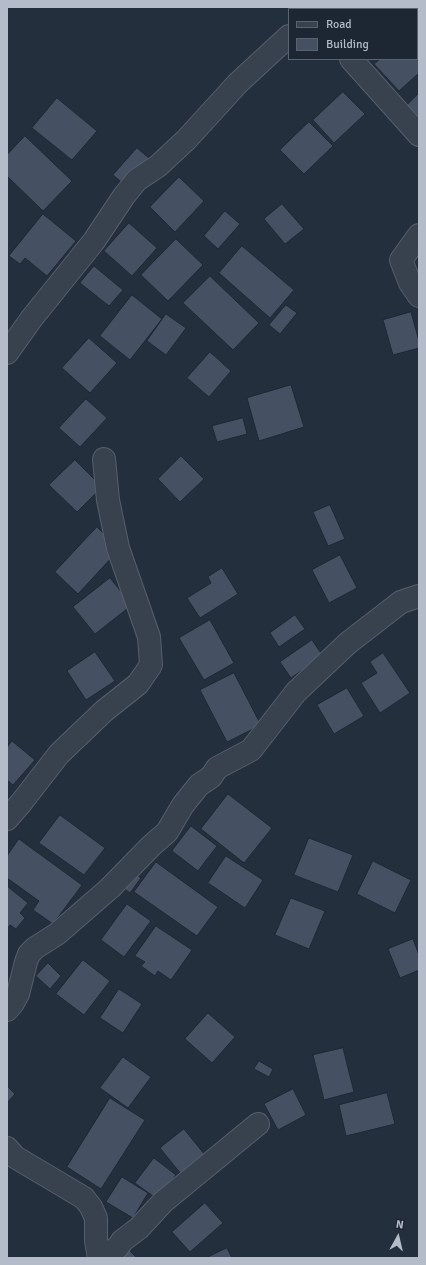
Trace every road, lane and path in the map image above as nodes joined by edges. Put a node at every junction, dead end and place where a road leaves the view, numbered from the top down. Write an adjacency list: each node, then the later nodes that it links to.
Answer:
1 (288, 37): 6 (street)
2 (352, 60): 3 (street)
3 (419, 135)
4 (419, 235): 5 (street)
5 (419, 296)
6 (7, 353)
7 (104, 459): 9 (street)
8 (419, 596): 10 (street)
9 (7, 819)
10 (7, 1010)
11 (258, 1124): 13 (street)
12 (7, 1148): 13 (street)
13 (100, 1258)

